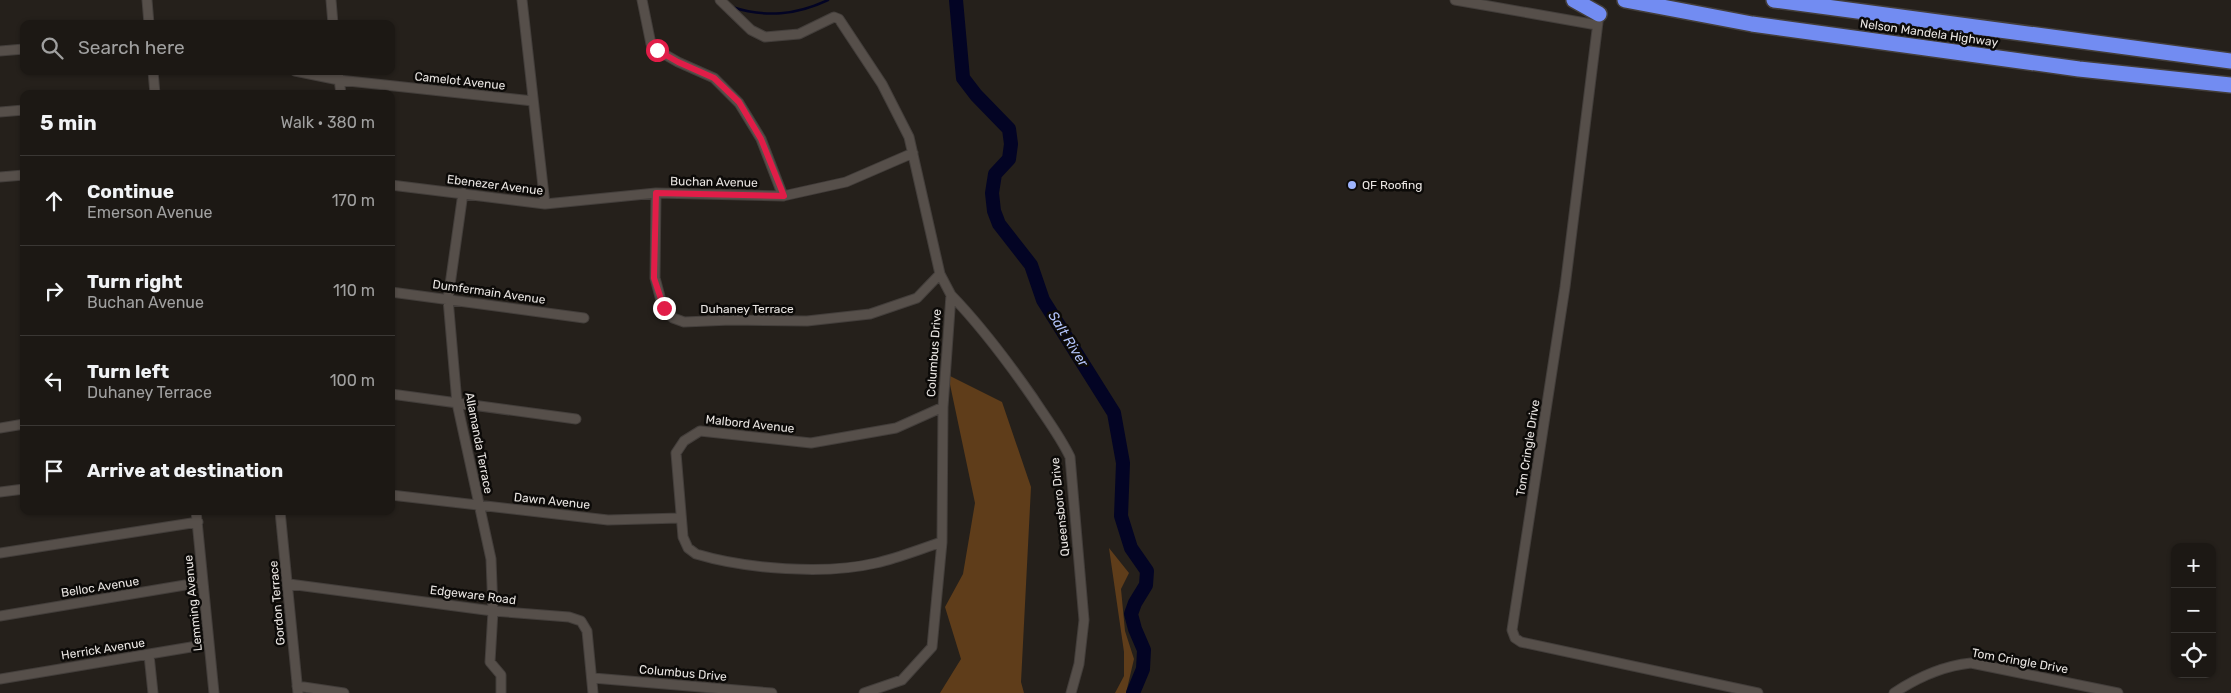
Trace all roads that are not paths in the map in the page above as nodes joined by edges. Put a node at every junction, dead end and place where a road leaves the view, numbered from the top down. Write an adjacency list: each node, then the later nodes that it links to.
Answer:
1 (147, 0): 11 (street)
2 (331, 0): 12 (street)
3 (522, 0): 21 (street)
4 (642, 0): 30 (street)
5 (720, 0): 24 (street, Columbus Drive)
6 (1455, 0): 10 (street)
7 (1574, 0): 10 (highway)
8 (1625, 0): 18 (highway, Nelson Mandela Highway)
9 (1774, 0): 15 (highway, Nelson Mandela Highway)
10 (1598, 19): 71 (street, Tom Cringle Drive)
11 (150, 20)
12 (333, 20)
13 (20, 49): 14 (street)
14 (0, 51)
15 (2231, 61)
16 (153, 75): 19 (street)
17 (338, 76): 20 (street); 21 (street, Camelot Avenue)
18 (2231, 85)
19 (155, 90)
20 (340, 90)
21 (533, 102): 31 (street)
22 (20, 110): 23 (street)
23 (0, 112)
24 (913, 153): 30 (street, Buchan Avenue); 32 (street, Columbus Drive)
25 (20, 175): 26 (street)
26 (0, 177)
27 (395, 185): 28 (street, Ebenezer Avenue)
28 (463, 193): 31 (street, Ebenezer Avenue); 35 (street, Allamanda Terrace)
29 (656, 193): 30 (street, Buchan Avenue); 31 (street, Ebenezer Avenue); 32 (street, Duhaney Terrace)
30 (784, 196)
31 (545, 204)
32 (940, 274): 34 (street, Columbus Drive)
33 (395, 292): 35 (street, Dumfermain Avenue)
34 (951, 295): 39 (street, Columbus Drive); 70 (street, Queensboro Drive)
35 (448, 299): 36 (street, Dumfermain Avenue); 38 (street, Allamanda Terrace)
36 (584, 318)
37 (395, 394): 38 (street)
38 (457, 402): 40 (street); 46 (street, Allamanda Terrace)
39 (943, 407): 49 (street, Malbord Avenue); 51 (street, Columbus Drive)
40 (576, 419)
41 (20, 425): 42 (street)
42 (0, 428)
43 (20, 489): 44 (street)
44 (0, 492)
45 (395, 495): 46 (street, Dawn Avenue)
46 (479, 505): 49 (street, Dawn Avenue); 55 (street, Allamanda Terrace)
47 (197, 515): 50 (street, Lemming Avenue)
48 (280, 515): 54 (street, Gordon Terrace)
49 (680, 518): 51 (street, Malbord Avenue)
50 (198, 522): 52 (street); 53 (street, Lemming Avenue)
51 (942, 542): 69 (street, Columbus Drive)
52 (0, 553)
53 (203, 582): 56 (street, Belloc Avenue); 57 (street, Lemming Avenue)
54 (289, 584): 55 (street, Edgeware Road); 61 (street, Gordon Terrace)
55 (493, 611): 59 (street, Edgeware Road); 66 (street, Allamanda Terrace)
56 (0, 616)
57 (209, 644): 58 (street, Herrick Avenue); 64 (street, Lemming Avenue)
58 (149, 655): 60 (street, Herrick Avenue); 63 (street)
59 (592, 678): 62 (street, Columbus Drive); 67 (street, Edgeware Road)
60 (0, 679)
61 (297, 689): 65 (street)
62 (706, 690): 68 (street, Columbus Drive)
63 (153, 693)
64 (214, 693)
65 (344, 693)
66 (501, 693)
67 (593, 693)
68 (772, 693)
69 (864, 693)
70 (1071, 693)
71 (1758, 693)
72 (1894, 693): 73 (street, Tom Cringle Drive)
73 (2118, 693)

